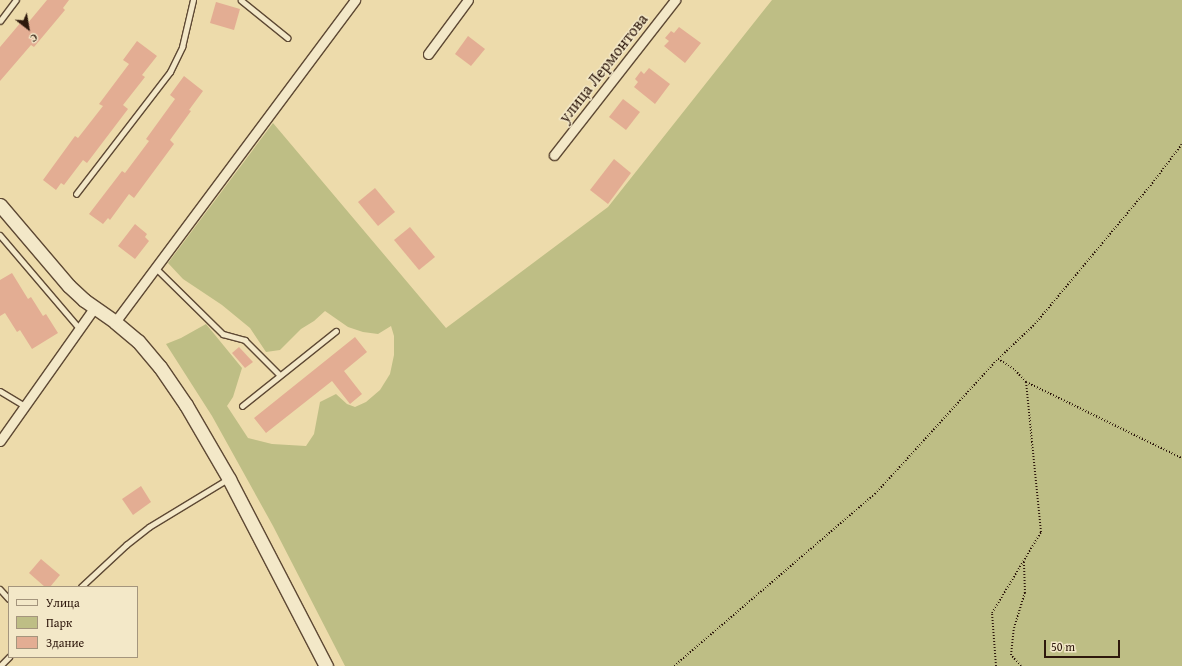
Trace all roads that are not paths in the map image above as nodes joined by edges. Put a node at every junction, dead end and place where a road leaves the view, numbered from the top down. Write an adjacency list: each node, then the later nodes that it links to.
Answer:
1 (16, 0): 7 (lane)
2 (193, 0): 11 (lane)
3 (241, 0): 8 (lane)
4 (355, 0): 14 (street)
5 (468, 0): 9 (street)
6 (675, 0): 10 (street, улица Лермонтова)
7 (0, 21)
8 (288, 38)
9 (428, 54)
10 (554, 155)
11 (76, 194)
12 (0, 205): 15 (street)
13 (0, 235): 17 (lane)
14 (156, 268): 16 (street); 19 (lane)
15 (94, 308): 16 (street); 17 (street)
16 (115, 322): 24 (street)
17 (80, 329): 21 (street)
18 (336, 330): 19 (lane)
19 (280, 375): 22 (lane)
20 (0, 391): 21 (lane)
21 (25, 406): 23 (street)
22 (242, 406)
23 (0, 441)
24 (229, 479): 25 (lane); 30 (street)
25 (82, 586)
26 (0, 589): 27 (lane)
27 (8, 598)
28 (8, 658): 29 (lane)
29 (0, 666)
30 (326, 666)

